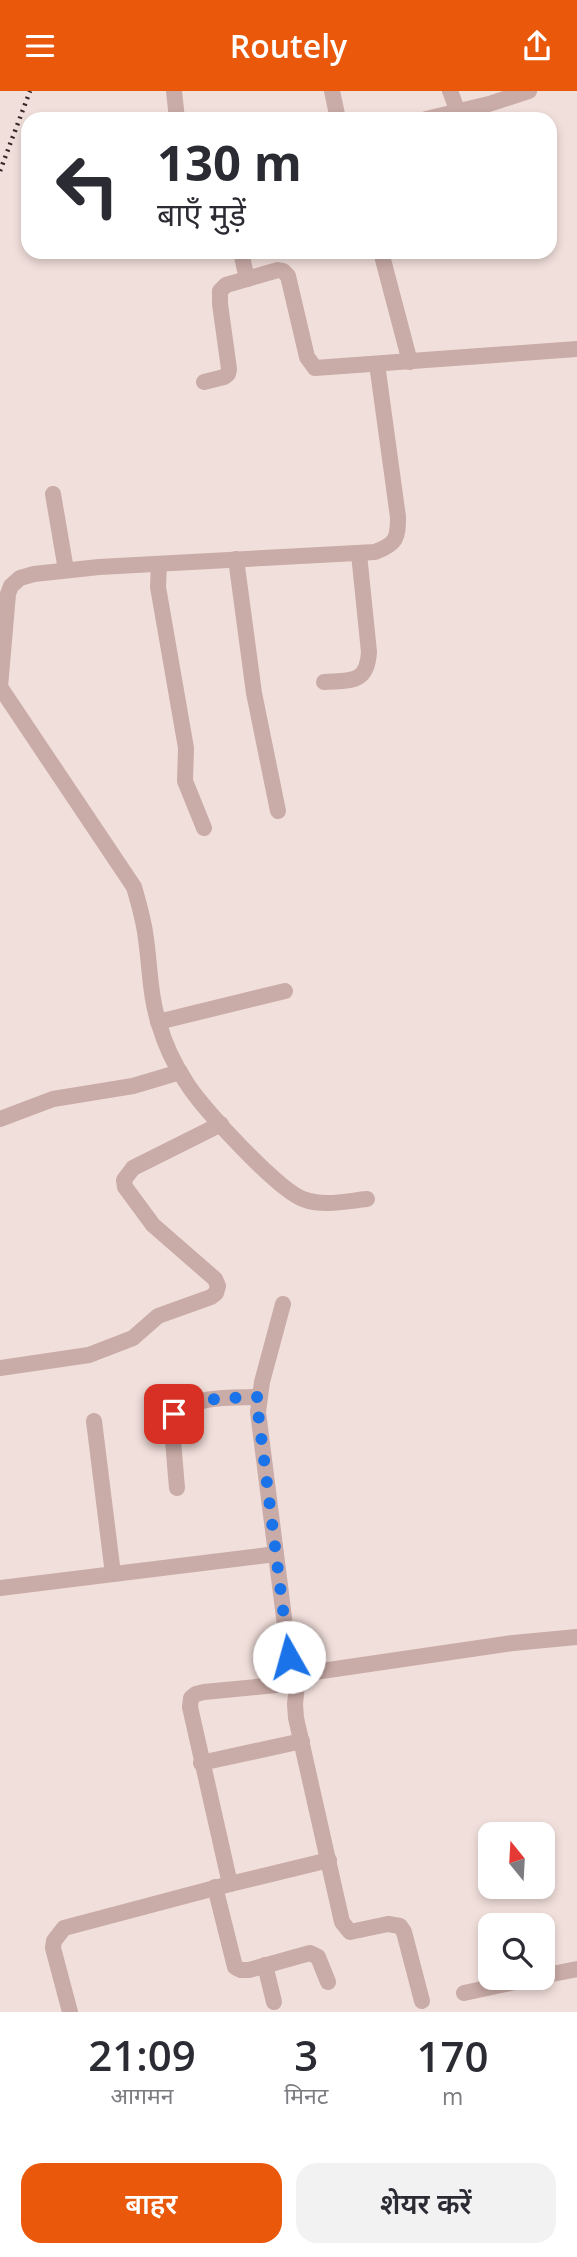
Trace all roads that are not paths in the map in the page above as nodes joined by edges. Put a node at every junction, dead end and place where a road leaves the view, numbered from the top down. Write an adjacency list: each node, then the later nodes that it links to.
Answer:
1 (174, 91): 5 (street)
2 (332, 91): 6 (street)
3 (450, 91): 7 (street)
4 (529, 91): 7 (street)
5 (176, 112)
6 (336, 112)
7 (458, 112)
8 (243, 259): 10 (street)
9 (383, 259): 12 (street)
10 (247, 279): 13 (street); 14 (street)
11 (577, 349): 12 (street)
12 (410, 362): 13 (street)
13 (377, 364): 16 (street)
14 (204, 382)
15 (53, 494): 19 (street)
16 (359, 554): 17 (street); 21 (street)
17 (236, 559): 18 (street); 22 (street)
18 (159, 564): 19 (street); 23 (street)
19 (66, 570): 20 (street)
20 (6, 586): 25 (street)
21 (324, 682)
22 (278, 811)
23 (204, 828)
24 (285, 991): 25 (street)
25 (158, 1022): 26 (street)
26 (180, 1072): 27 (street); 28 (street)
27 (0, 1119)
28 (221, 1124): 29 (street); 31 (street)
29 (367, 1199)
30 (283, 1304): 32 (street)
31 (0, 1368)
32 (258, 1397): 34 (street); 35 (street)
33 (94, 1421): 36 (street)
34 (177, 1488)
35 (276, 1555): 36 (street); 39 (street)
36 (113, 1574): 37 (street)
37 (0, 1588)
38 (577, 1637): 39 (street)
39 (298, 1678): 40 (street); 41 (street)
40 (302, 1741): 41 (street); 42 (street)
41 (201, 1763): 43 (street)
42 (329, 1860): 43 (street); 50 (street)
43 (223, 1885): 44 (street); 52 (street)
44 (265, 1965): 47 (street); 51 (street)
45 (577, 1969): 46 (street)
46 (555, 1974)
47 (328, 1982)
48 (478, 1990): 49 (street)
49 (464, 1993)
50 (422, 2001)
51 (274, 2002)
52 (70, 2012)

